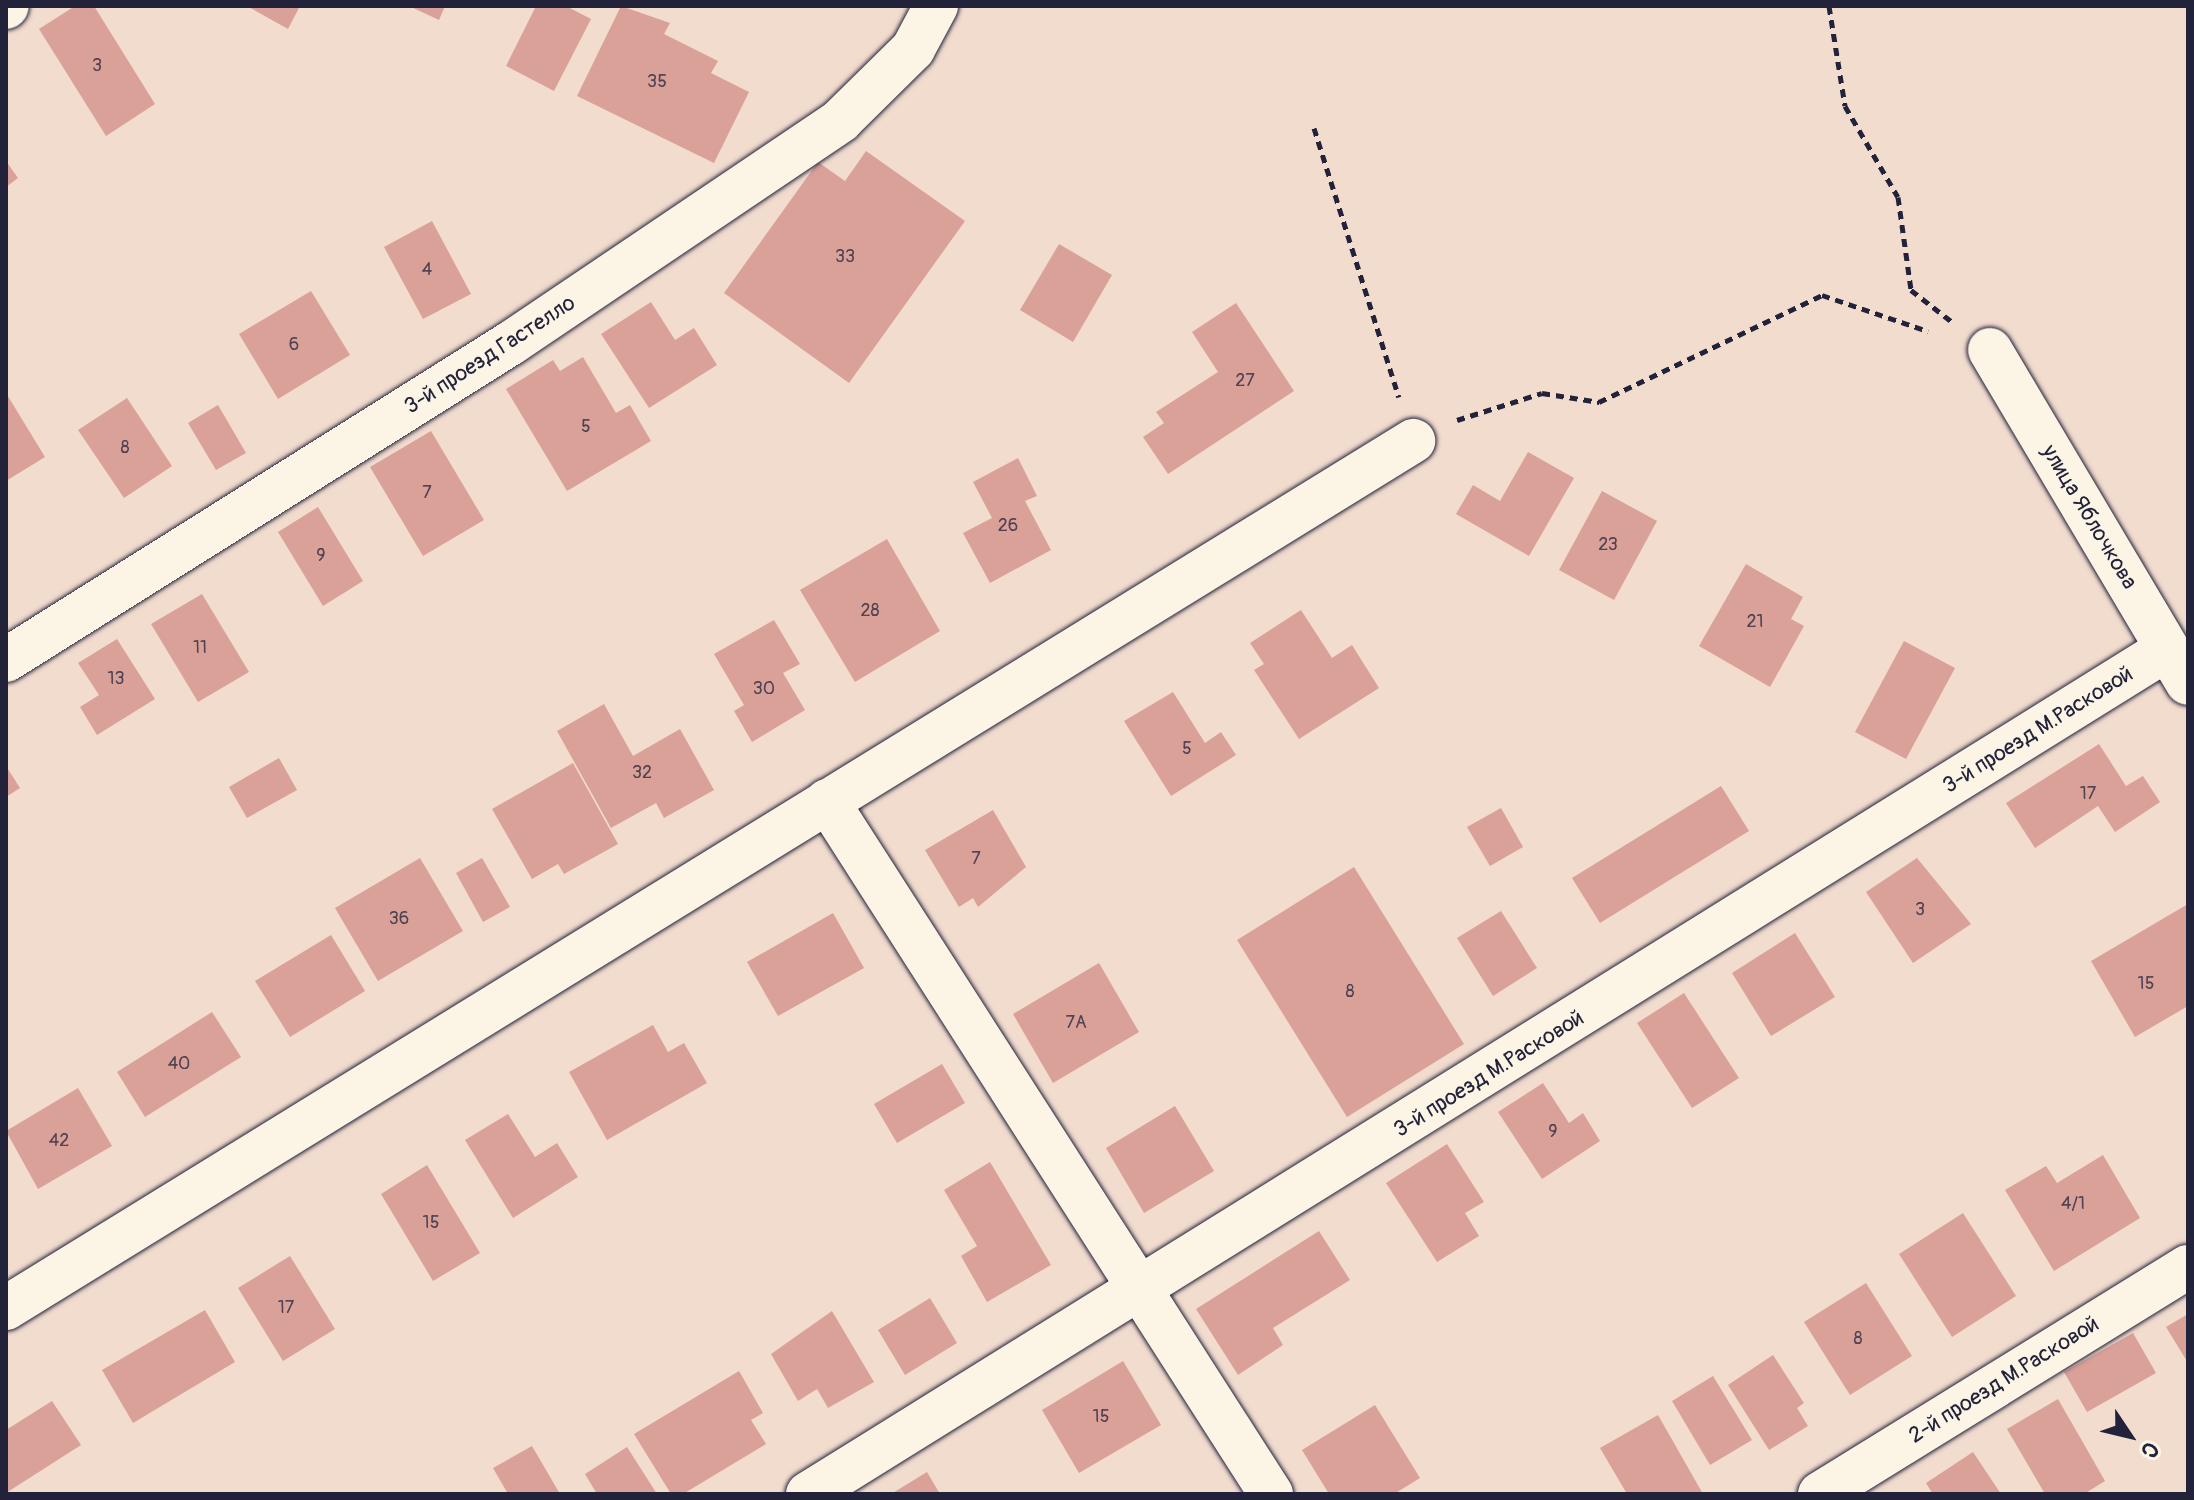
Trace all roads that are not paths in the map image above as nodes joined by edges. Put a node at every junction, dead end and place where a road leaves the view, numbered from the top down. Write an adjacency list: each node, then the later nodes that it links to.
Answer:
1 (936, 6): 4 (street, 3-й проезд Гастелло)
2 (1990, 350): 5 (street, улица Яблочкова)
3 (1413, 441): 6 (street)
4 (6, 660)
5 (2178, 666): 8 (street, 3-й проезд М.Расковой)
6 (827, 801): 8 (street); 9 (street)
7 (2188, 1267): 12 (street, 2-й проезд М.Расковой)
8 (1145, 1289): 10 (street, 3-й проезд М.Расковой); 11 (street)
9 (6, 1308)
10 (808, 1494)
11 (1271, 1494)
12 (1820, 1494)

